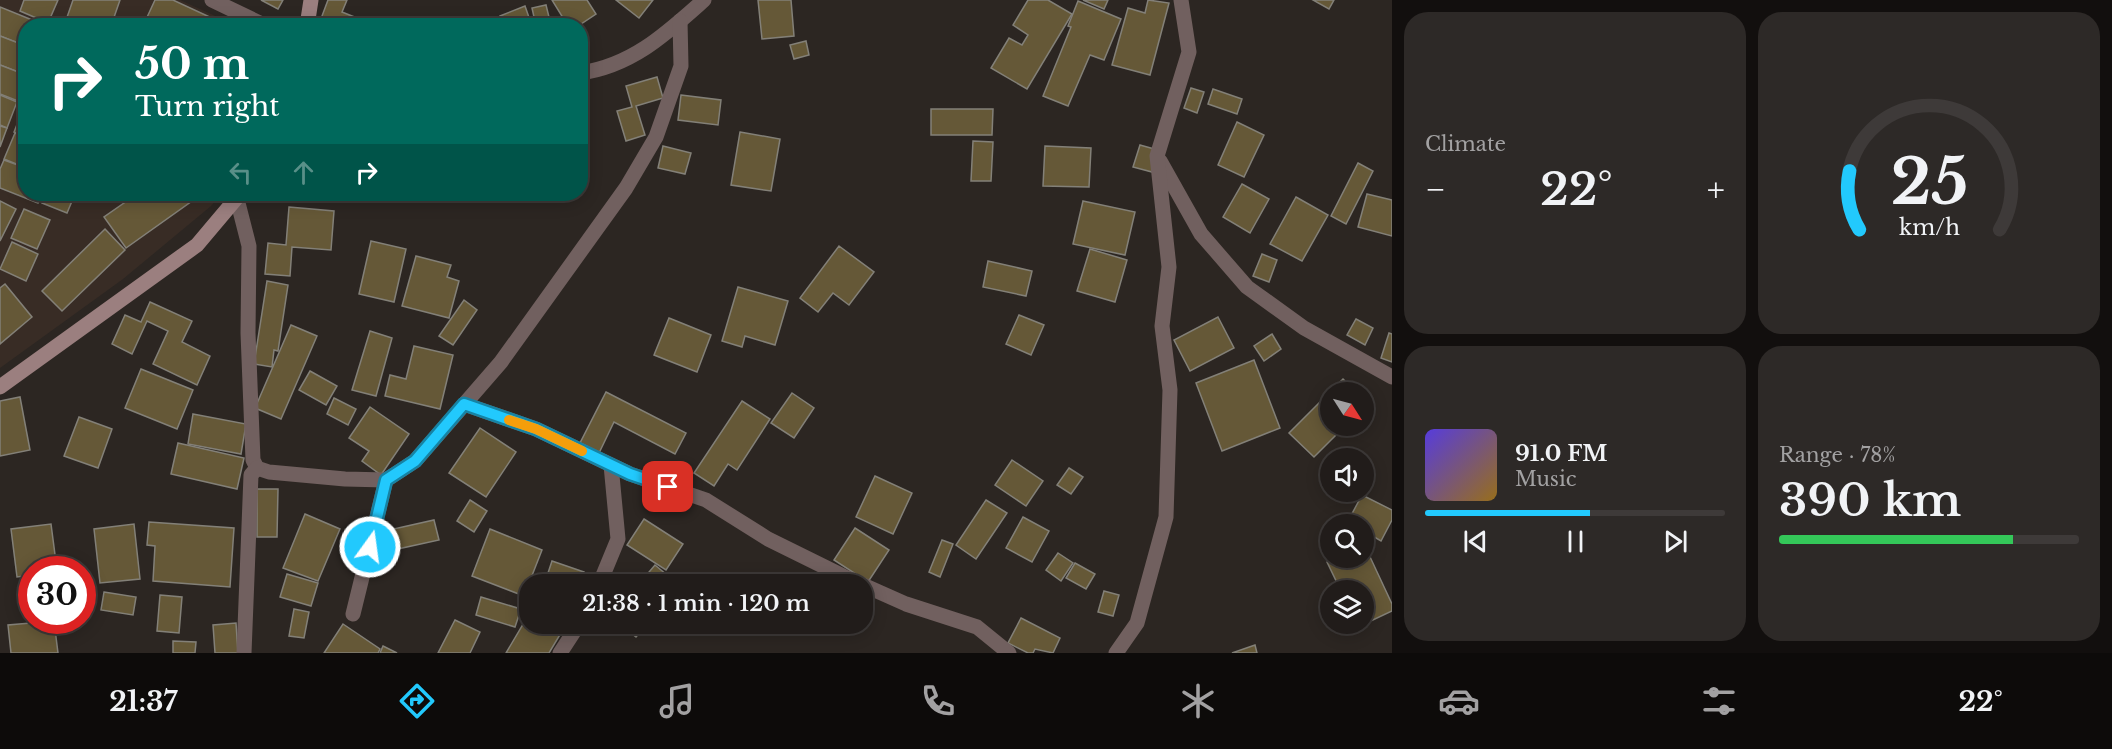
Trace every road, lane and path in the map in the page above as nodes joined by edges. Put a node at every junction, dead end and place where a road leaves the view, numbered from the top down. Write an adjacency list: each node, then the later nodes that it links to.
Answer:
1 (212, 0): 5 (street)
2 (311, 0): 6 (street)
3 (704, 0): 7 (street)
4 (1181, 0): 9 (street)
5 (249, 18)
6 (308, 18)
7 (680, 21): 8 (street); 14 (street)
8 (588, 72)
9 (1157, 156): 12 (street); 24 (street)
10 (235, 201): 13 (street)
11 (240, 201): 16 (street)
12 (1392, 377)
13 (0, 387)
14 (464, 404): 15 (street); 17 (street)
15 (611, 465): 18 (street); 23 (street)
16 (256, 468): 17 (street); 21 (street)
17 (386, 480): 19 (street)
18 (603, 574)
19 (353, 614)
20 (572, 634): 22 (street)
21 (244, 653)
22 (560, 653)
23 (1009, 653)
24 (1116, 653)

